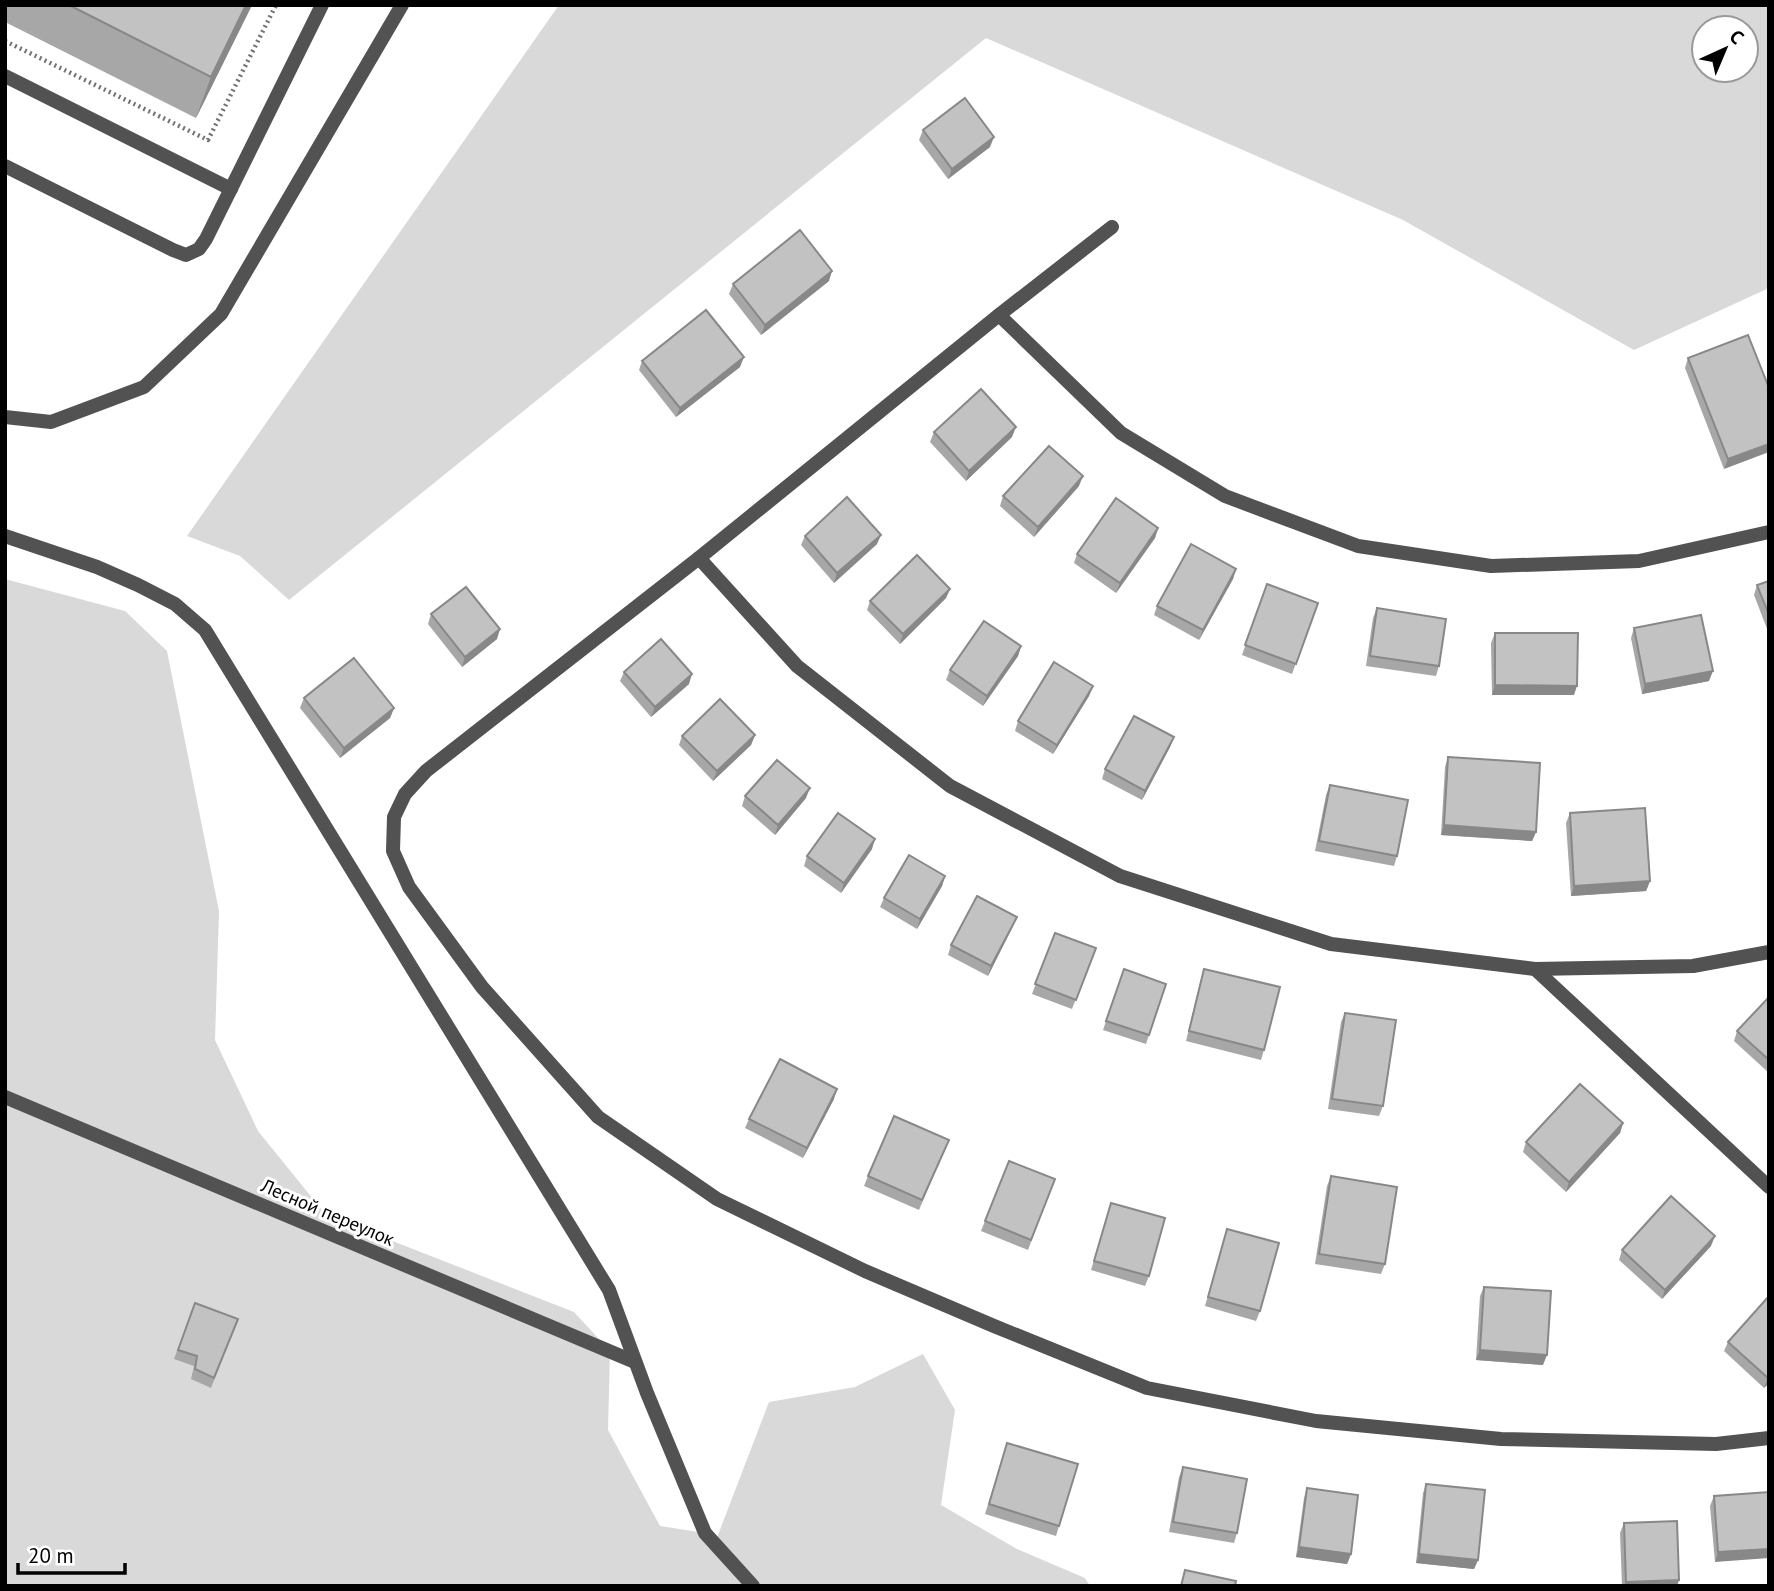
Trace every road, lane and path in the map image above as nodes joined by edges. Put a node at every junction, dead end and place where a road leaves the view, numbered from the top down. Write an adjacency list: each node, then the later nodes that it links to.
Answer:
1 (276, 5): 4 (path)
2 (322, 5): 7 (street)
3 (402, 5): 10 (street)
4 (5, 41)
5 (5, 76): 7 (street)
6 (5, 166): 7 (street)
7 (231, 189)
8 (1112, 227): 9 (street)
9 (999, 316): 11 (street); 13 (street)
10 (5, 417)
11 (1769, 532)
12 (5, 536): 18 (street)
13 (699, 558): 15 (street); 19 (street)
14 (1769, 952): 15 (street)
15 (1535, 969): 17 (street)
16 (5, 1097): 18 (street, Лесной переулок)
17 (1769, 1187)
18 (635, 1362): 20 (street)
19 (1769, 1438)
20 (753, 1586)

